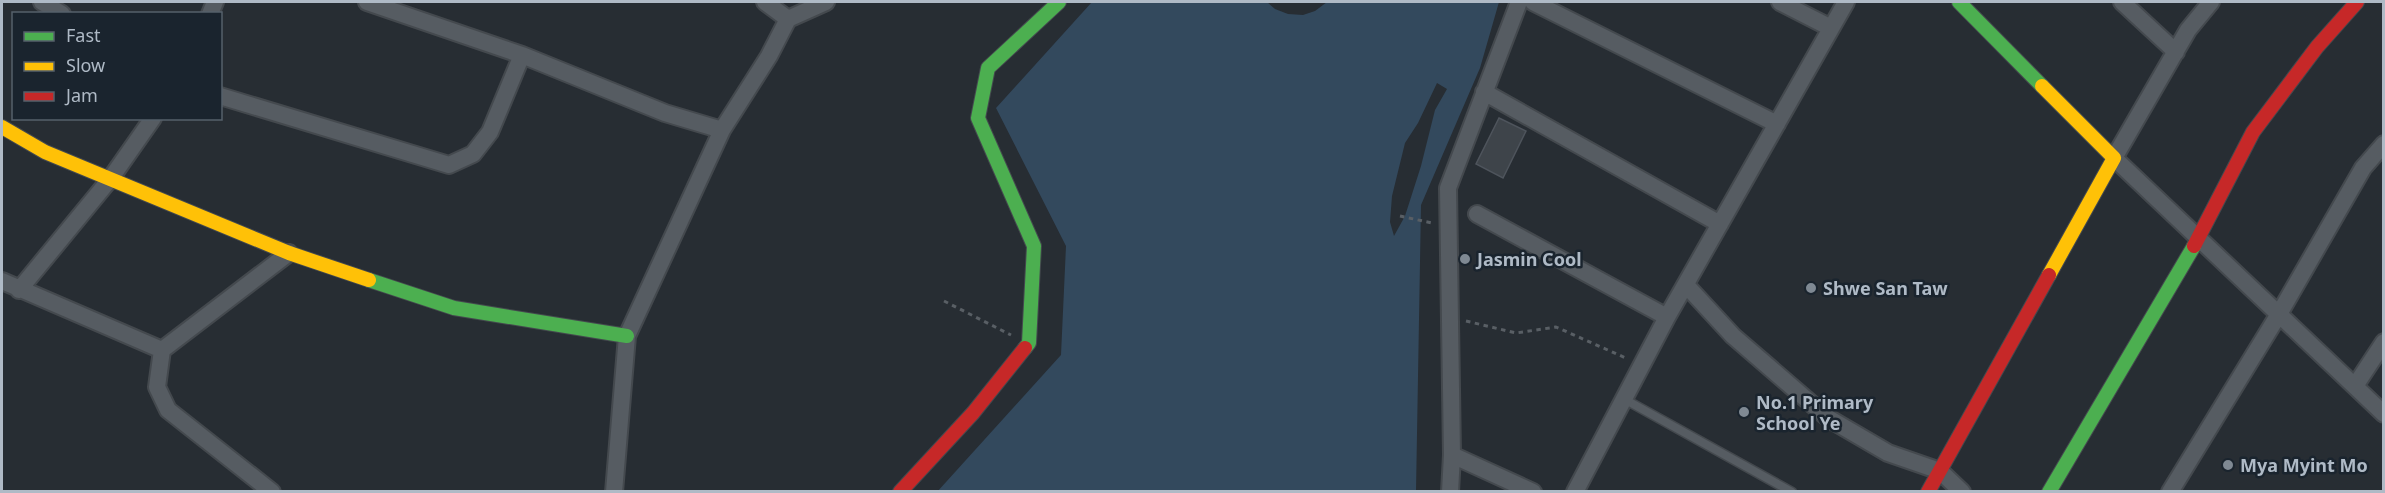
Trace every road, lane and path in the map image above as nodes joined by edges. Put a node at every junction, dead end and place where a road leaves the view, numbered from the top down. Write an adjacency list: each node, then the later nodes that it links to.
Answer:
1 (42, 2): 14 (street)
2 (765, 2): 15 (street)
3 (826, 2): 15 (street)
4 (1059, 2): 43 (street)
5 (1519, 2): 19 (street)
6 (1533, 2): 22 (street)
7 (1780, 2): 16 (street)
8 (1846, 2): 16 (street)
9 (1959, 2): 26 (street)
10 (2122, 2): 17 (street)
11 (2211, 2): 17 (street)
12 (2357, 2): 32 (street)
13 (372, 3): 18 (street)
14 (59, 12)
15 (788, 19): 24 (street)
16 (1831, 28): 22 (street)
17 (2176, 52): 26 (street)
18 (522, 55): 20 (street); 24 (street)
19 (1484, 92): 31 (street); 39 (street)
20 (222, 97)
21 (152, 120): 27 (street)
22 (1777, 124): 31 (street)
23 (2, 127): 27 (street)
24 (722, 130): 41 (street)
25 (2384, 144): 38 (street)
26 (2114, 158): 32 (street); 50 (street)
27 (111, 178): 33 (street); 36 (street)
28 (1477, 214): 40 (street)
29 (1401, 217): 30 (path)
30 (1425, 222)
31 (1720, 224): 35 (street)
32 (2198, 239): 38 (street); 60 (street)
33 (289, 254): 41 (street); 44 (street)
34 (2, 281): 36 (street)
35 (1686, 285): 40 (street); 50 (street)
36 (19, 290): 44 (street)
37 (944, 301): 43 (path)
38 (2279, 314): 46 (street); 61 (street)
39 (1450, 317): 45 (path); 49 (street)
40 (1667, 317): 45 (street)
41 (627, 336): 52 (street)
42 (2384, 342): 46 (street)
43 (1029, 343): 53 (street)
44 (162, 350): 51 (street)
45 (1642, 365): 47 (street)
46 (2355, 386): 48 (street)
47 (1624, 399): 56 (street); 57 (lane)
48 (2384, 414)
49 (1452, 455): 54 (street); 55 (street)
50 (1940, 471): 58 (street); 59 (street)
51 (272, 492)
52 (614, 492)
53 (900, 492)
54 (1450, 492)
55 (1533, 492)
56 (1575, 492)
57 (1792, 492)
58 (1928, 492)
59 (1962, 492)
60 (2049, 492)
61 (2170, 492)

